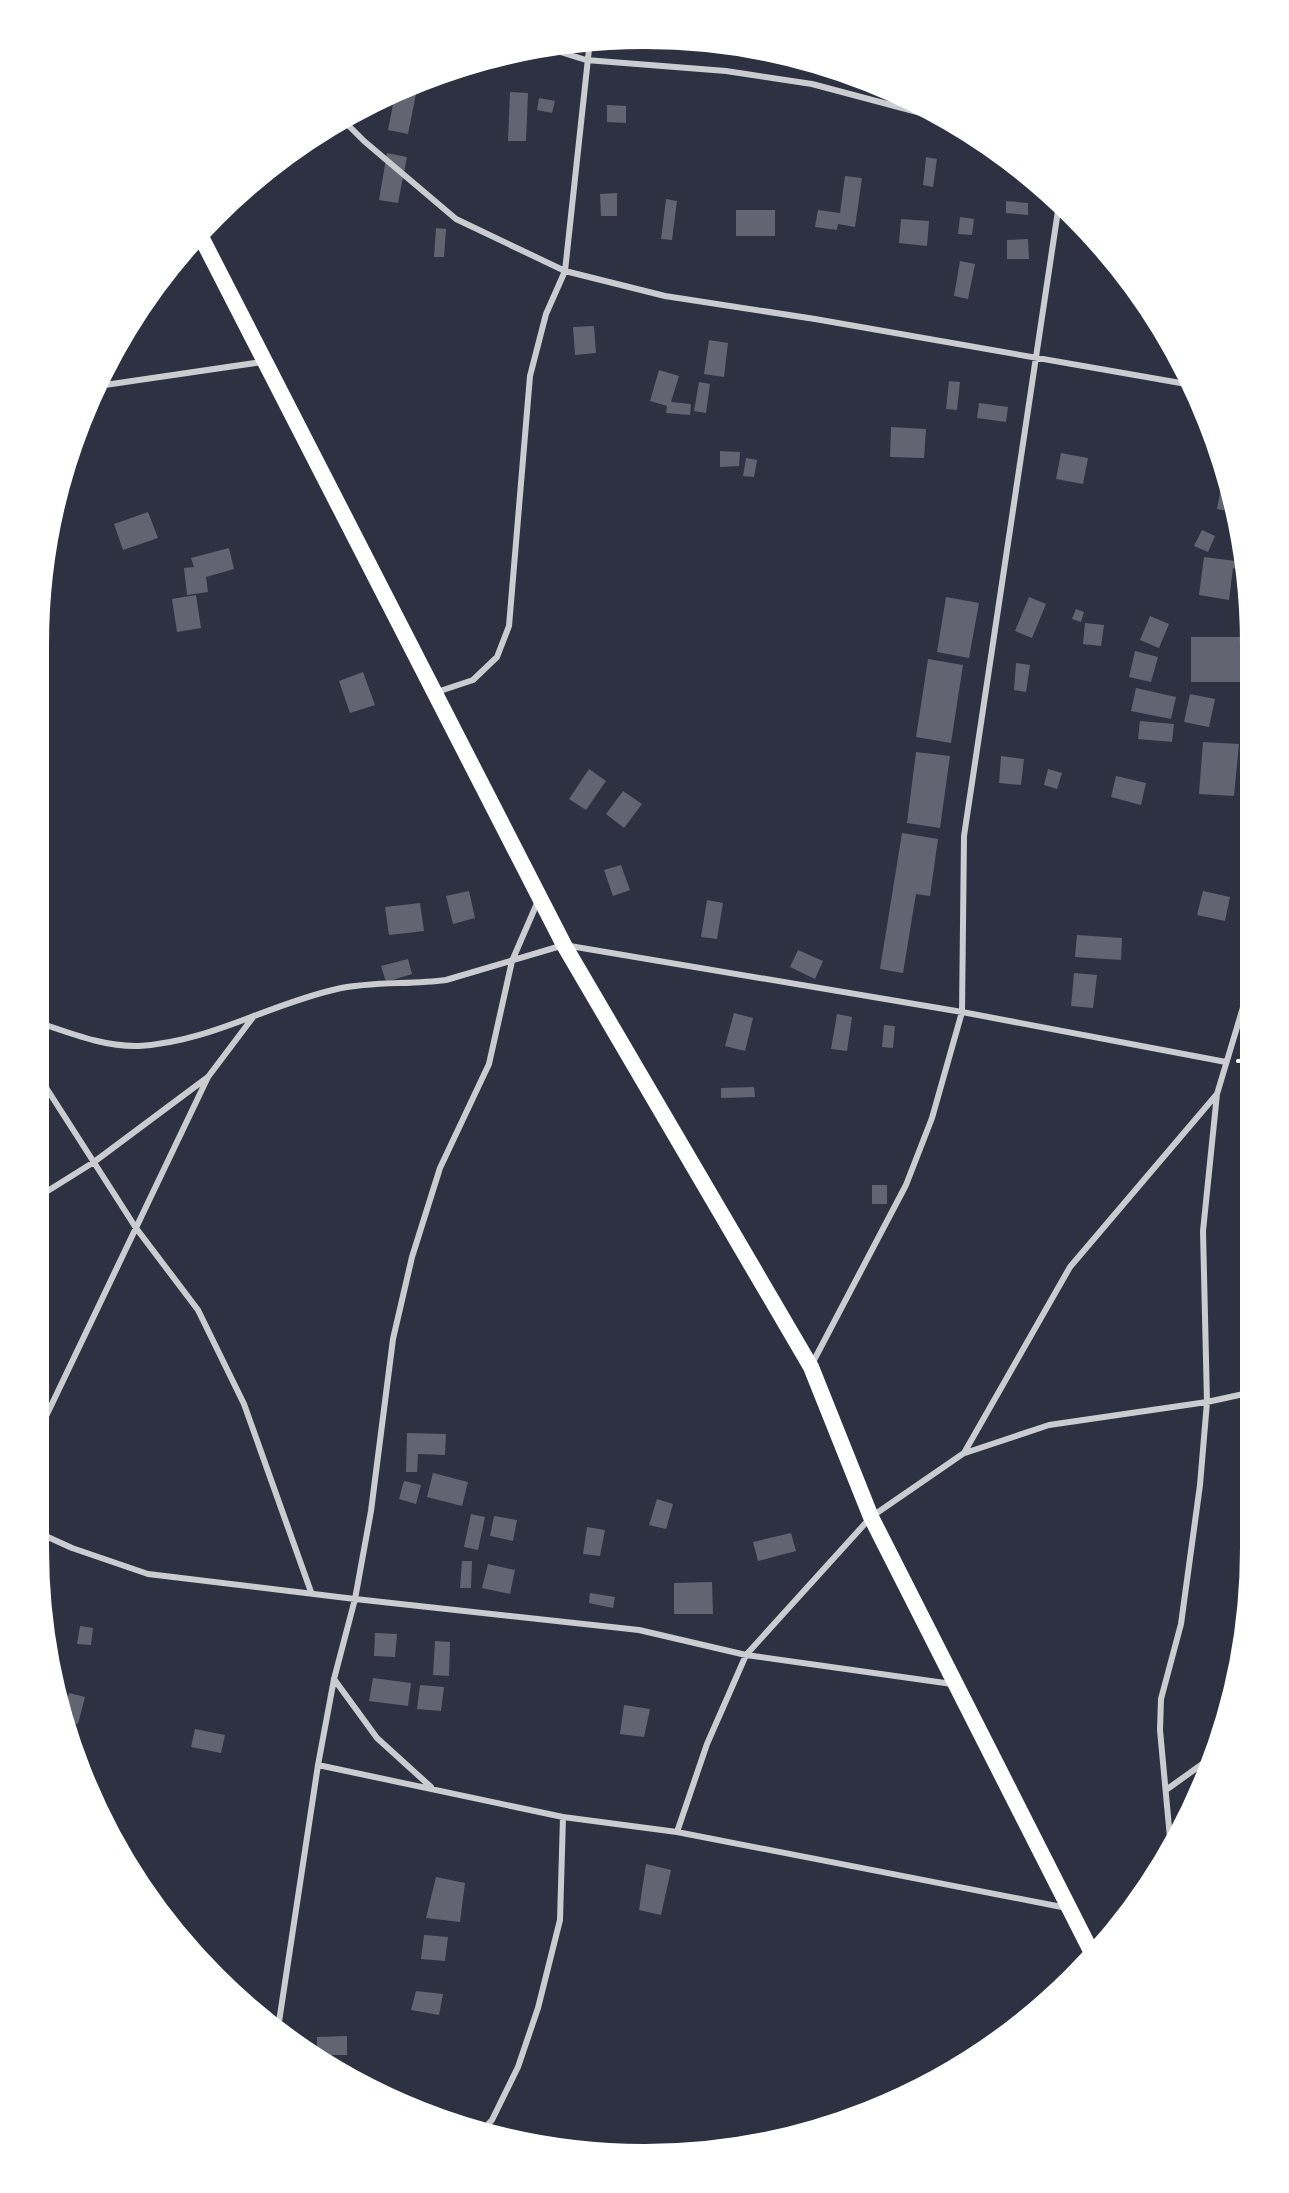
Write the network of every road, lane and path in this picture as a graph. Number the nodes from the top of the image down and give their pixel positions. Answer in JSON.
{"nodes":[{"id":1,"x":588,"y":48,"type":"edge"},
{"id":2,"x":558,"y":51,"type":"edge"},
{"id":3,"x":586,"y":60,"type":"junction"},
{"id":4,"x":922,"y":113,"type":"edge"},
{"id":5,"x":347,"y":124,"type":"edge"},
{"id":6,"x":1058,"y":211,"type":"edge"},
{"id":7,"x":203,"y":240,"type":"edge"},
{"id":8,"x":565,"y":271,"type":"junction"},
{"id":9,"x":1038,"y":359,"type":"junction"},
{"id":10,"x":266,"y":362,"type":"junction"},
{"id":11,"x":1184,"y":384,"type":"edge"},
{"id":12,"x":104,"y":385,"type":"edge"},
{"id":13,"x":436,"y":692,"type":"junction"},
{"id":14,"x":540,"y":897,"type":"junction"},
{"id":15,"x":564,"y":945,"type":"junction"},
{"id":16,"x":512,"y":961,"type":"junction"},
{"id":17,"x":1244,"y":1003,"type":"edge"},
{"id":18,"x":962,"y":1012,"type":"junction"},
{"id":19,"x":254,"y":1016,"type":"junction"},
{"id":20,"x":45,"y":1024,"type":"edge"},
{"id":21,"x":1226,"y":1062,"type":"junction"},
{"id":22,"x":208,"y":1077,"type":"junction"},
{"id":23,"x":45,"y":1085,"type":"edge"},
{"id":24,"x":1217,"y":1094,"type":"junction"},
{"id":25,"x":94,"y":1162,"type":"junction"},
{"id":26,"x":45,"y":1193,"type":"edge"},
{"id":27,"x":136,"y":1228,"type":"junction"},
{"id":28,"x":811,"y":1367,"type":"junction"},
{"id":29,"x":1244,"y":1394,"type":"edge"},
{"id":30,"x":1207,"y":1402,"type":"junction"},
{"id":31,"x":45,"y":1418,"type":"edge"},
{"id":32,"x":964,"y":1454,"type":"junction"},
{"id":33,"x":871,"y":1517,"type":"junction"},
{"id":34,"x":45,"y":1536,"type":"edge"},
{"id":35,"x":311,"y":1592,"type":"junction"},
{"id":36,"x":355,"y":1599,"type":"junction"},
{"id":37,"x":746,"y":1655,"type":"junction"},
{"id":38,"x":334,"y":1679,"type":"junction"},
{"id":39,"x":955,"y":1685,"type":"junction"},
{"id":40,"x":1204,"y":1763,"type":"edge"},
{"id":41,"x":318,"y":1765,"type":"junction"},
{"id":42,"x":431,"y":1788,"type":"junction"},
{"id":43,"x":1166,"y":1790,"type":"junction"},
{"id":44,"x":563,"y":1817,"type":"junction"},
{"id":45,"x":677,"y":1832,"type":"junction"},
{"id":46,"x":1170,"y":1837,"type":"edge"},
{"id":47,"x":1068,"y":1908,"type":"junction"},
{"id":48,"x":1090,"y":1949,"type":"edge"},
{"id":49,"x":279,"y":2023,"type":"edge"},
{"id":50,"x":486,"y":2127,"type":"edge"}],
"edges":[{"from":1,"to":3,"type":"street"},
{"from":2,"to":3,"type":"street"},
{"from":3,"to":4,"type":"street"},
{"from":3,"to":8,"type":"street"},
{"from":5,"to":8,"type":"street"},
{"from":6,"to":9,"type":"street"},
{"from":7,"to":10,"type":"highway"},
{"from":8,"to":9,"type":"street"},
{"from":8,"to":13,"type":"street"},
{"from":9,"to":11,"type":"street"},
{"from":9,"to":18,"type":"street"},
{"from":10,"to":12,"type":"street"},
{"from":10,"to":13,"type":"highway"},
{"from":13,"to":14,"type":"highway"},
{"from":14,"to":15,"type":"highway"},
{"from":14,"to":16,"type":"street"},
{"from":15,"to":16,"type":"street"},
{"from":15,"to":18,"type":"street"},
{"from":15,"to":28,"type":"highway"},
{"from":16,"to":19,"type":"street"},
{"from":16,"to":36,"type":"street"},
{"from":17,"to":21,"type":"street"},
{"from":18,"to":21,"type":"street"},
{"from":18,"to":28,"type":"street"},
{"from":19,"to":20,"type":"street"},
{"from":19,"to":22,"type":"street"},
{"from":21,"to":24,"type":"street"},
{"from":22,"to":25,"type":"street"},
{"from":22,"to":27,"type":"street"},
{"from":23,"to":25,"type":"street"},
{"from":24,"to":30,"type":"street"},
{"from":24,"to":32,"type":"street"},
{"from":25,"to":26,"type":"street"},
{"from":25,"to":27,"type":"street"},
{"from":27,"to":31,"type":"street"},
{"from":27,"to":35,"type":"street"},
{"from":28,"to":33,"type":"highway"},
{"from":29,"to":30,"type":"street"},
{"from":30,"to":32,"type":"street"},
{"from":30,"to":43,"type":"street"},
{"from":32,"to":33,"type":"street"},
{"from":33,"to":37,"type":"street"},
{"from":33,"to":39,"type":"highway"},
{"from":34,"to":35,"type":"street"},
{"from":35,"to":36,"type":"street"},
{"from":36,"to":37,"type":"street"},
{"from":36,"to":38,"type":"street"},
{"from":37,"to":39,"type":"street"},
{"from":37,"to":45,"type":"street"},
{"from":38,"to":41,"type":"street"},
{"from":38,"to":42,"type":"street"},
{"from":39,"to":47,"type":"highway"},
{"from":40,"to":43,"type":"street"},
{"from":41,"to":42,"type":"street"},
{"from":41,"to":49,"type":"street"},
{"from":42,"to":44,"type":"street"},
{"from":43,"to":46,"type":"street"},
{"from":44,"to":45,"type":"street"},
{"from":44,"to":50,"type":"street"},
{"from":45,"to":47,"type":"street"},
{"from":47,"to":48,"type":"highway"}]}
